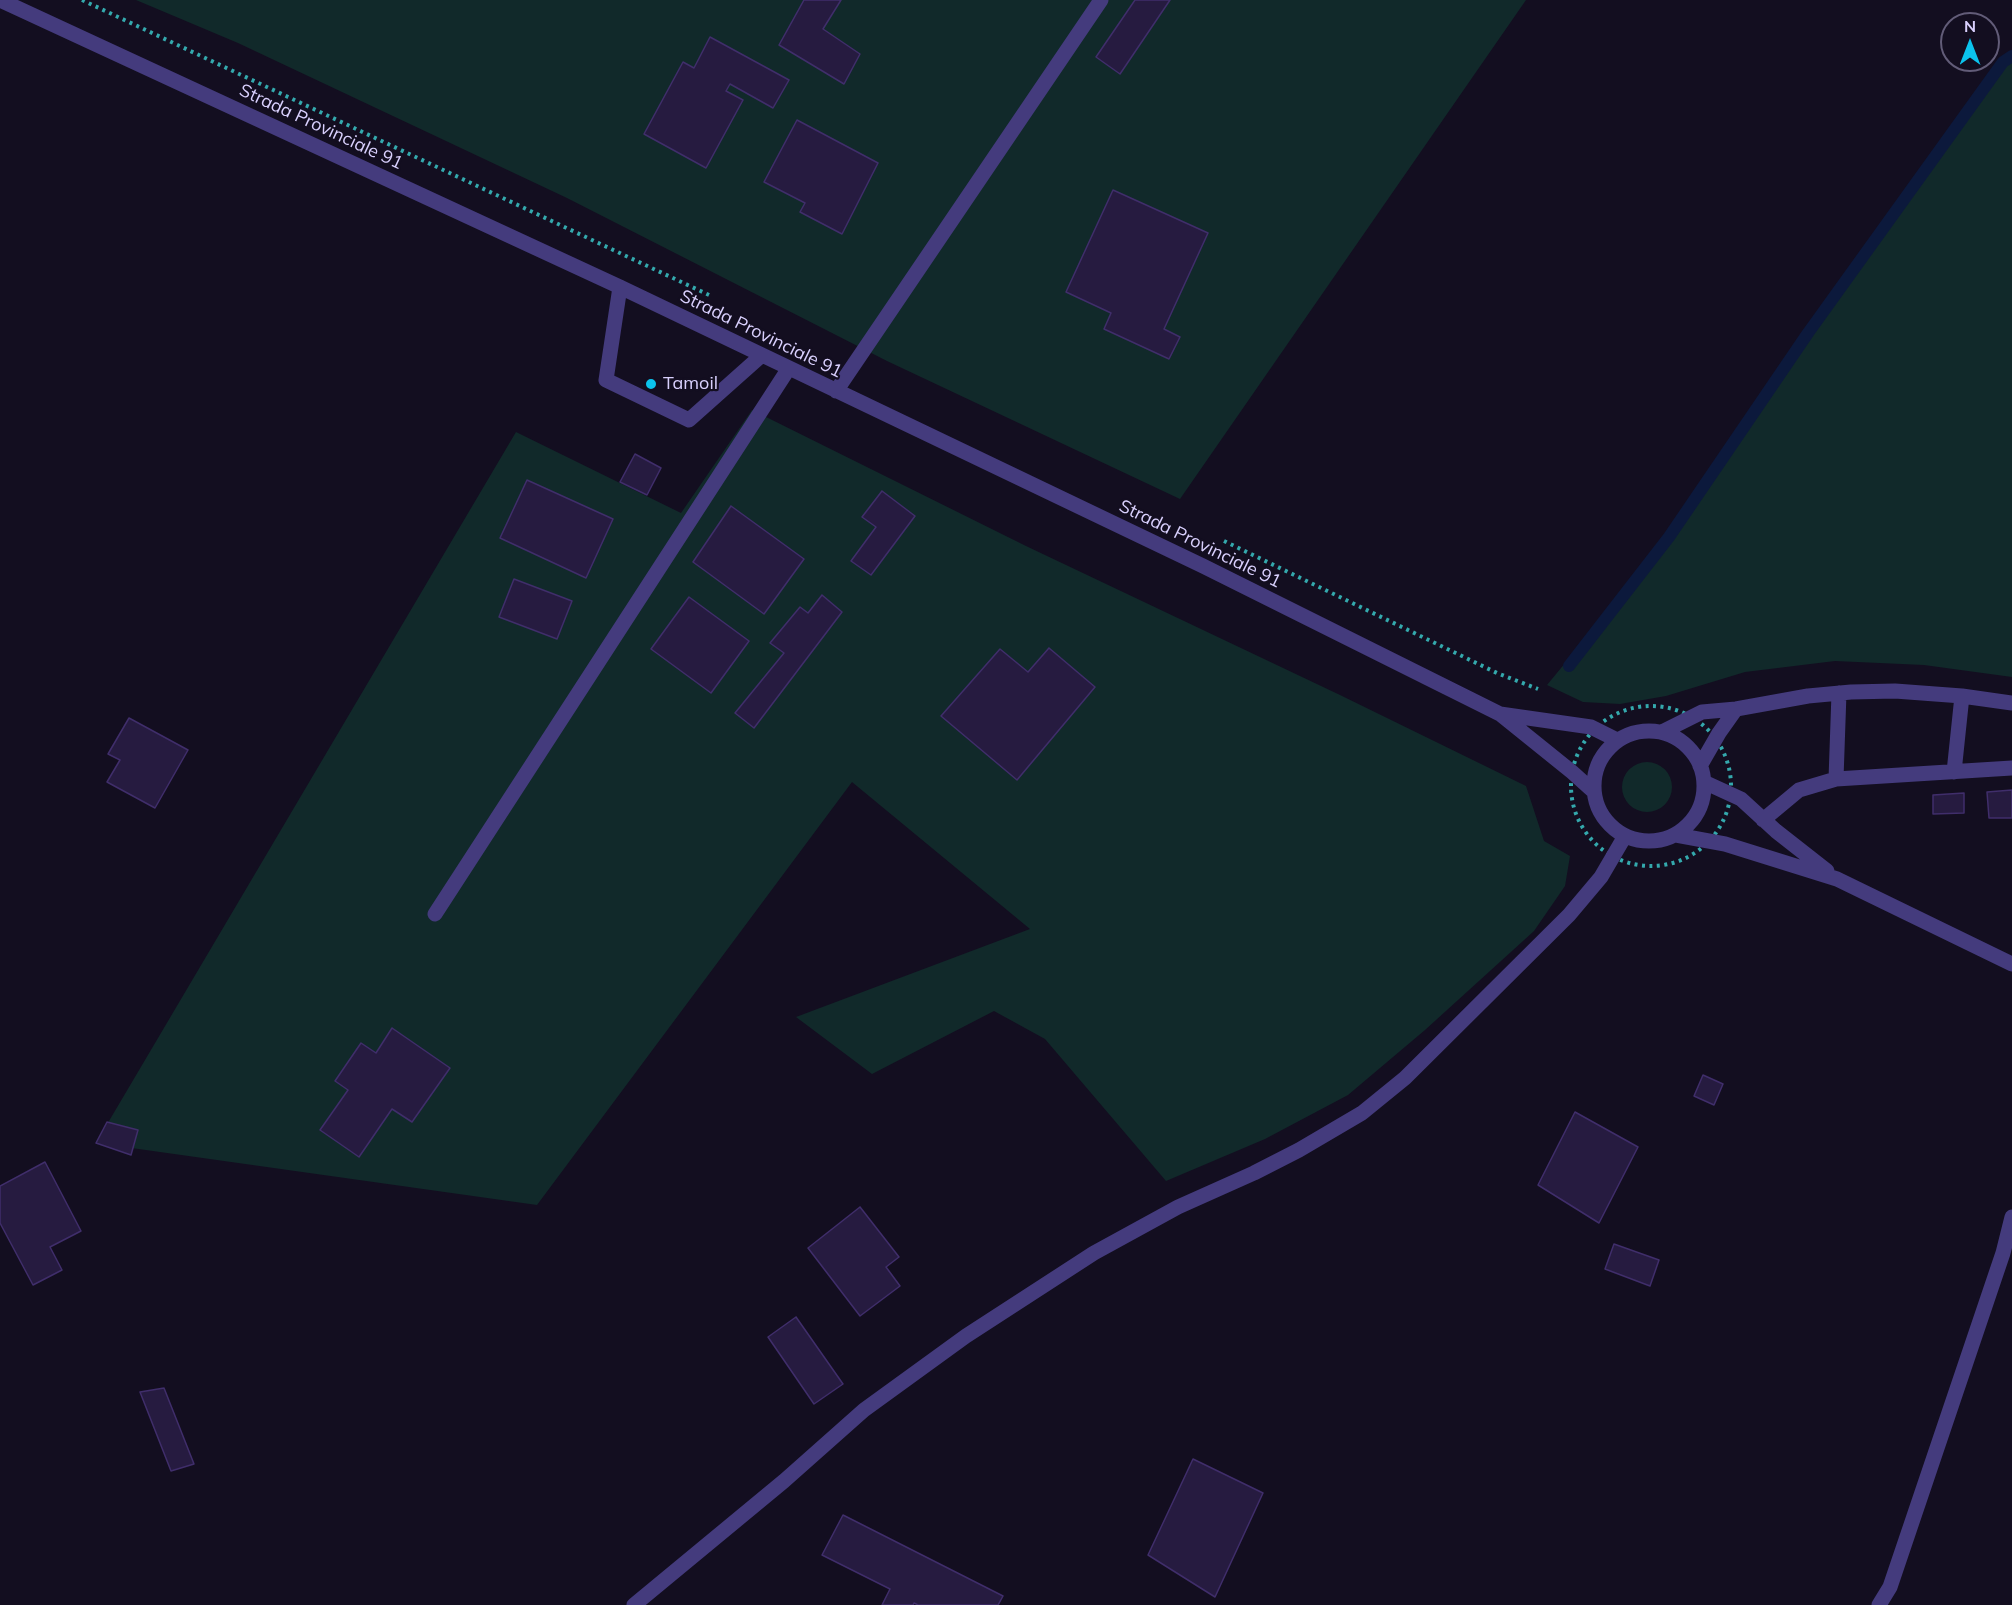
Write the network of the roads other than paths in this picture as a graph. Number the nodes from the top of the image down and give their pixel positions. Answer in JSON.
{"nodes":[{"id":1,"x":0,"y":0,"type":"edge"},
{"id":2,"x":1101,"y":0,"type":"edge"},
{"id":3,"x":620,"y":287,"type":"junction"},
{"id":4,"x":762,"y":355,"type":"junction"},
{"id":5,"x":789,"y":368,"type":"junction"},
{"id":6,"x":836,"y":391,"type":"junction"},
{"id":7,"x":1839,"y":693,"type":"junction"},
{"id":8,"x":1962,"y":696,"type":"junction"},
{"id":9,"x":2012,"y":703,"type":"edge"},
{"id":10,"x":1736,"y":709,"type":"junction"},
{"id":11,"x":1500,"y":714,"type":"junction"},
{"id":12,"x":1662,"y":732,"type":"junction"},
{"id":13,"x":1617,"y":740,"type":"junction"},
{"id":14,"x":1700,"y":766,"type":"junction"},
{"id":15,"x":2012,"y":768,"type":"edge"},
{"id":16,"x":1954,"y":772,"type":"junction"},
{"id":17,"x":1836,"y":779,"type":"junction"},
{"id":18,"x":1704,"y":782,"type":"junction"},
{"id":19,"x":1593,"y":790,"type":"junction"},
{"id":20,"x":1763,"y":819,"type":"junction"},
{"id":21,"x":1676,"y":835,"type":"junction"},
{"id":22,"x":1625,"y":836,"type":"junction"},
{"id":23,"x":1837,"y":879,"type":"junction"},
{"id":24,"x":435,"y":914,"type":"dead end"},
{"id":25,"x":2012,"y":964,"type":"edge"},
{"id":26,"x":2012,"y":1217,"type":"edge"},
{"id":27,"x":634,"y":1605,"type":"edge"},
{"id":28,"x":1879,"y":1605,"type":"edge"}],
"edges":[{"from":1,"to":3,"type":"street","name":"Strada Provinciale 91"},
{"from":2,"to":6,"type":"street"},
{"from":3,"to":4,"type":"street","name":"Strada Provinciale 91"},
{"from":3,"to":4,"type":"street"},
{"from":4,"to":5,"type":"street","name":"Strada Provinciale 91"},
{"from":5,"to":6,"type":"street","name":"Strada Provinciale 91"},
{"from":5,"to":24,"type":"street"},
{"from":6,"to":11,"type":"street","name":"Strada Provinciale 91"},
{"from":7,"to":8,"type":"street"},
{"from":7,"to":10,"type":"street"},
{"from":7,"to":17,"type":"street"},
{"from":8,"to":9,"type":"street"},
{"from":8,"to":16,"type":"street"},
{"from":10,"to":12,"type":"street"},
{"from":10,"to":14,"type":"street"},
{"from":11,"to":13,"type":"street"},
{"from":11,"to":19,"type":"street"},
{"from":12,"to":13,"type":"street"},
{"from":12,"to":14,"type":"street"},
{"from":13,"to":19,"type":"street"},
{"from":14,"to":18,"type":"street"},
{"from":15,"to":16,"type":"street"},
{"from":16,"to":17,"type":"street"},
{"from":17,"to":20,"type":"street"},
{"from":18,"to":20,"type":"street"},
{"from":18,"to":21,"type":"street"},
{"from":19,"to":22,"type":"street"},
{"from":20,"to":23,"type":"street"},
{"from":21,"to":22,"type":"street"},
{"from":21,"to":23,"type":"street"},
{"from":22,"to":27,"type":"street"},
{"from":23,"to":25,"type":"street"},
{"from":26,"to":28,"type":"street"}]}
